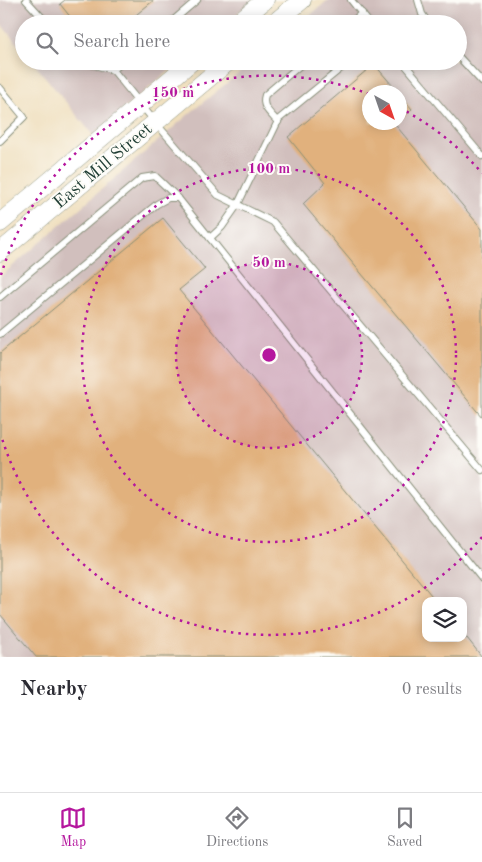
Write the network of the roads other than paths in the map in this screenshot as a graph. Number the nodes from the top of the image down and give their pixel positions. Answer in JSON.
{"nodes":[{"id":1,"x":26,"y":0,"type":"edge"},
{"id":2,"x":198,"y":0,"type":"edge"},
{"id":3,"x":265,"y":0,"type":"edge"},
{"id":4,"x":302,"y":0,"type":"edge"},
{"id":5,"x":351,"y":0,"type":"edge"},
{"id":6,"x":418,"y":0,"type":"edge"},
{"id":7,"x":362,"y":13,"type":"edge"},
{"id":8,"x":40,"y":15,"type":"edge"},
{"id":9,"x":180,"y":15,"type":"edge"},
{"id":10,"x":247,"y":15,"type":"edge"},
{"id":11,"x":284,"y":15,"type":"edge"},
{"id":12,"x":423,"y":15,"type":"edge"},
{"id":13,"x":467,"y":66,"type":"edge"},
{"id":14,"x":113,"y":70,"type":"edge"},
{"id":15,"x":181,"y":70,"type":"edge"},
{"id":16,"x":218,"y":70,"type":"edge"},
{"id":17,"x":294,"y":70,"type":"edge"},
{"id":18,"x":339,"y":70,"type":"edge"},
{"id":19,"x":410,"y":70,"type":"edge"},
{"id":20,"x":482,"y":82,"type":"edge"},
{"id":21,"x":0,"y":88,"type":"edge"},
{"id":22,"x":141,"y":104,"type":"junction"},
{"id":23,"x":155,"y":122,"type":"junction"},
{"id":24,"x":278,"y":122,"type":"junction"},
{"id":25,"x":0,"y":141,"type":"edge"},
{"id":26,"x":482,"y":156,"type":"edge"},
{"id":27,"x":178,"y":198,"type":"junction"},
{"id":28,"x":238,"y":204,"type":"junction"},
{"id":29,"x":0,"y":223,"type":"edge"},
{"id":30,"x":210,"y":238,"type":"junction"},
{"id":31,"x":0,"y":252,"type":"edge"},
{"id":32,"x":0,"y":298,"type":"edge"},
{"id":33,"x":0,"y":334,"type":"edge"},
{"id":34,"x":482,"y":470,"type":"edge"},
{"id":35,"x":482,"y":578,"type":"edge"}],
"edges":[{"from":1,"to":8,"type":"lane"},
{"from":2,"to":9,"type":"lane"},
{"from":3,"to":10,"type":"main road"},
{"from":4,"to":11,"type":"main road"},
{"from":5,"to":7,"type":"lane"},
{"from":6,"to":12,"type":"lane"},
{"from":13,"to":20,"type":"lane"},
{"from":14,"to":22,"type":"lane"},
{"from":15,"to":22,"type":"main road","name":"East Mill Street"},
{"from":16,"to":23,"type":"main road","name":"East Mill Street"},
{"from":17,"to":24,"type":"lane"},
{"from":18,"to":24,"type":"lane"},
{"from":19,"to":26,"type":"lane"},
{"from":21,"to":25,"type":"lane"},
{"from":22,"to":23,"type":"lane"},
{"from":22,"to":29,"type":"main road","name":"East Mill Street"},
{"from":23,"to":28,"type":"lane"},
{"from":23,"to":31,"type":"main road","name":"East Mill Street"},
{"from":24,"to":28,"type":"lane"},
{"from":27,"to":30,"type":"lane"},
{"from":27,"to":32,"type":"lane"},
{"from":27,"to":33,"type":"lane"},
{"from":28,"to":30,"type":"lane"},
{"from":28,"to":34,"type":"lane"},
{"from":30,"to":35,"type":"lane"}]}
